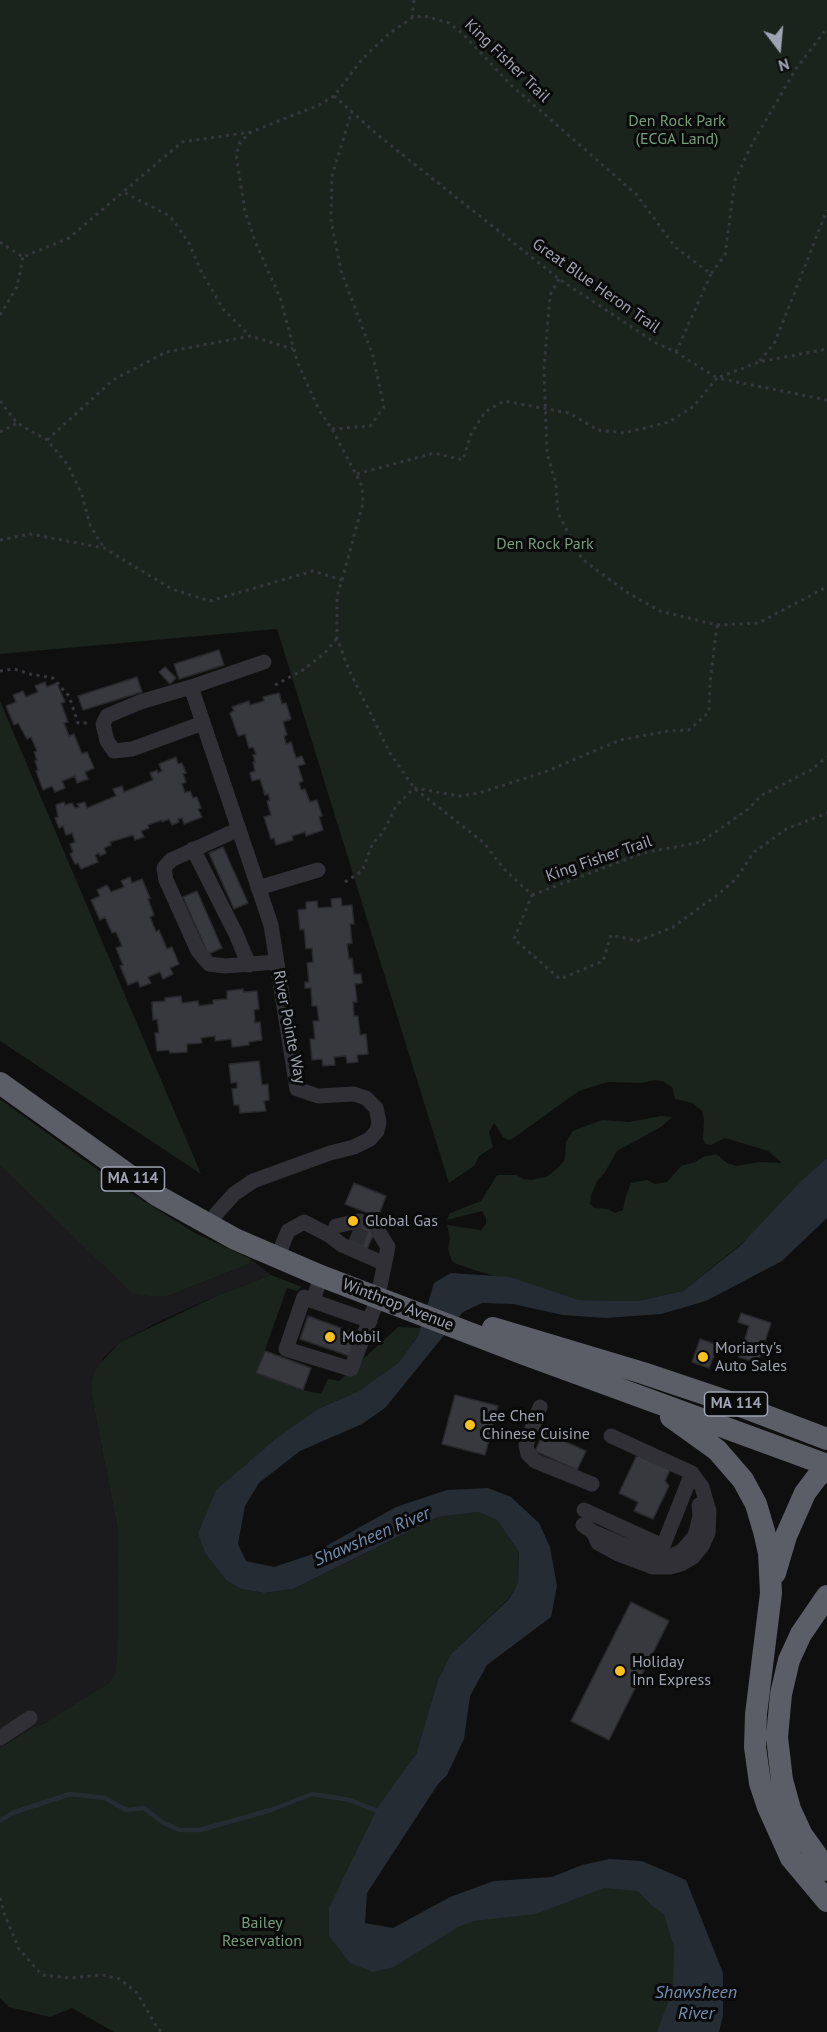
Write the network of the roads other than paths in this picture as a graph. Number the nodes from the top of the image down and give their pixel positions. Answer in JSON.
{"nodes":[{"id":1,"x":264,"y":662,"type":"dead end"},
{"id":2,"x":191,"y":687,"type":"junction"},
{"id":3,"x":203,"y":723,"type":"junction"},
{"id":4,"x":238,"y":829,"type":"junction"},
{"id":5,"x":193,"y":849,"type":"junction"},
{"id":6,"x":318,"y":870,"type":"dead end"},
{"id":7,"x":258,"y":888,"type":"junction"},
{"id":8,"x":276,"y":962,"type":"junction"},
{"id":9,"x":249,"y":964,"type":"junction"},
{"id":10,"x":0,"y":1066,"type":"edge"},
{"id":11,"x":0,"y":1083,"type":"edge"},
{"id":12,"x":212,"y":1220,"type":"junction"},
{"id":13,"x":304,"y":1222,"type":"junction"},
{"id":14,"x":347,"y":1234,"type":"junction"},
{"id":15,"x":372,"y":1240,"type":"tunnel mouth"},
{"id":16,"x":280,"y":1253,"type":"junction"},
{"id":17,"x":383,"y":1263,"type":"junction"},
{"id":18,"x":324,"y":1271,"type":"junction"},
{"id":19,"x":379,"y":1292,"type":"junction"},
{"id":20,"x":313,"y":1301,"type":"junction"},
{"id":21,"x":370,"y":1321,"type":"junction"},
{"id":22,"x":462,"y":1323,"type":"junction"},
{"id":23,"x":645,"y":1399,"type":"junction"},
{"id":24,"x":540,"y":1407,"type":"dead end"},
{"id":25,"x":611,"y":1436,"type":"dead end"},
{"id":26,"x":827,"y":1439,"type":"edge"},
{"id":27,"x":827,"y":1467,"type":"edge"},
{"id":28,"x":692,"y":1473,"type":"junction"},
{"id":29,"x":592,"y":1484,"type":"dead end"},
{"id":30,"x":771,"y":1588,"type":"junction"},
{"id":31,"x":827,"y":1596,"type":"edge"},
{"id":32,"x":30,"y":1718,"type":"dead end"},
{"id":33,"x":0,"y":1738,"type":"edge"},
{"id":34,"x":827,"y":1870,"type":"edge"},
{"id":35,"x":827,"y":1901,"type":"edge"}],
"edges":[{"from":1,"to":2,"type":"street"},
{"from":2,"to":3,"type":"street","name":"River Pointe Way"},
{"from":2,"to":3,"type":"street"},
{"from":3,"to":4,"type":"street","name":"River Pointe Way"},
{"from":4,"to":5,"type":"street"},
{"from":4,"to":7,"type":"street","name":"River Pointe Way"},
{"from":5,"to":9,"type":"street"},
{"from":5,"to":9,"type":"street"},
{"from":6,"to":7,"type":"street"},
{"from":7,"to":8,"type":"street","name":"River Pointe Way"},
{"from":8,"to":9,"type":"street"},
{"from":8,"to":12,"type":"street","name":"River Pointe Way"},
{"from":10,"to":12,"type":"highway","name":"Winthrop Avenue","number":"MA 114"},
{"from":11,"to":12,"type":"highway","name":"Winthrop Avenue","number":"MA 114"},
{"from":12,"to":16,"type":"highway","name":"Winthrop Avenue","number":"MA 114"},
{"from":13,"to":14,"type":"street"},
{"from":13,"to":14,"type":"street"},
{"from":13,"to":16,"type":"street"},
{"from":14,"to":17,"type":"street"},
{"from":15,"to":17,"type":"street"},
{"from":16,"to":18,"type":"highway","name":"Winthrop Avenue","number":"MA 114"},
{"from":17,"to":19,"type":"street"},
{"from":18,"to":19,"type":"highway","name":"Winthrop Avenue","number":"MA 114"},
{"from":18,"to":20,"type":"street"},
{"from":19,"to":21,"type":"street"},
{"from":19,"to":22,"type":"highway","name":"Winthrop Avenue","number":"MA 114"},
{"from":20,"to":21,"type":"street"},
{"from":20,"to":21,"type":"street"},
{"from":22,"to":23,"type":"highway","name":"Winthrop Avenue","number":"MA 114"},
{"from":22,"to":26,"type":"highway","name":"Winthrop Avenue","number":"MA 114"},
{"from":23,"to":27,"type":"highway","name":"Winthrop Avenue","number":"MA 114"},
{"from":23,"to":30,"type":"highway"},
{"from":24,"to":29,"type":"street"},
{"from":25,"to":28,"type":"street"},
{"from":27,"to":30,"type":"highway"},
{"from":28,"to":28,"type":"street"},
{"from":30,"to":35,"type":"highway"},
{"from":31,"to":34,"type":"highway"},
{"from":32,"to":33,"type":"street"}]}
